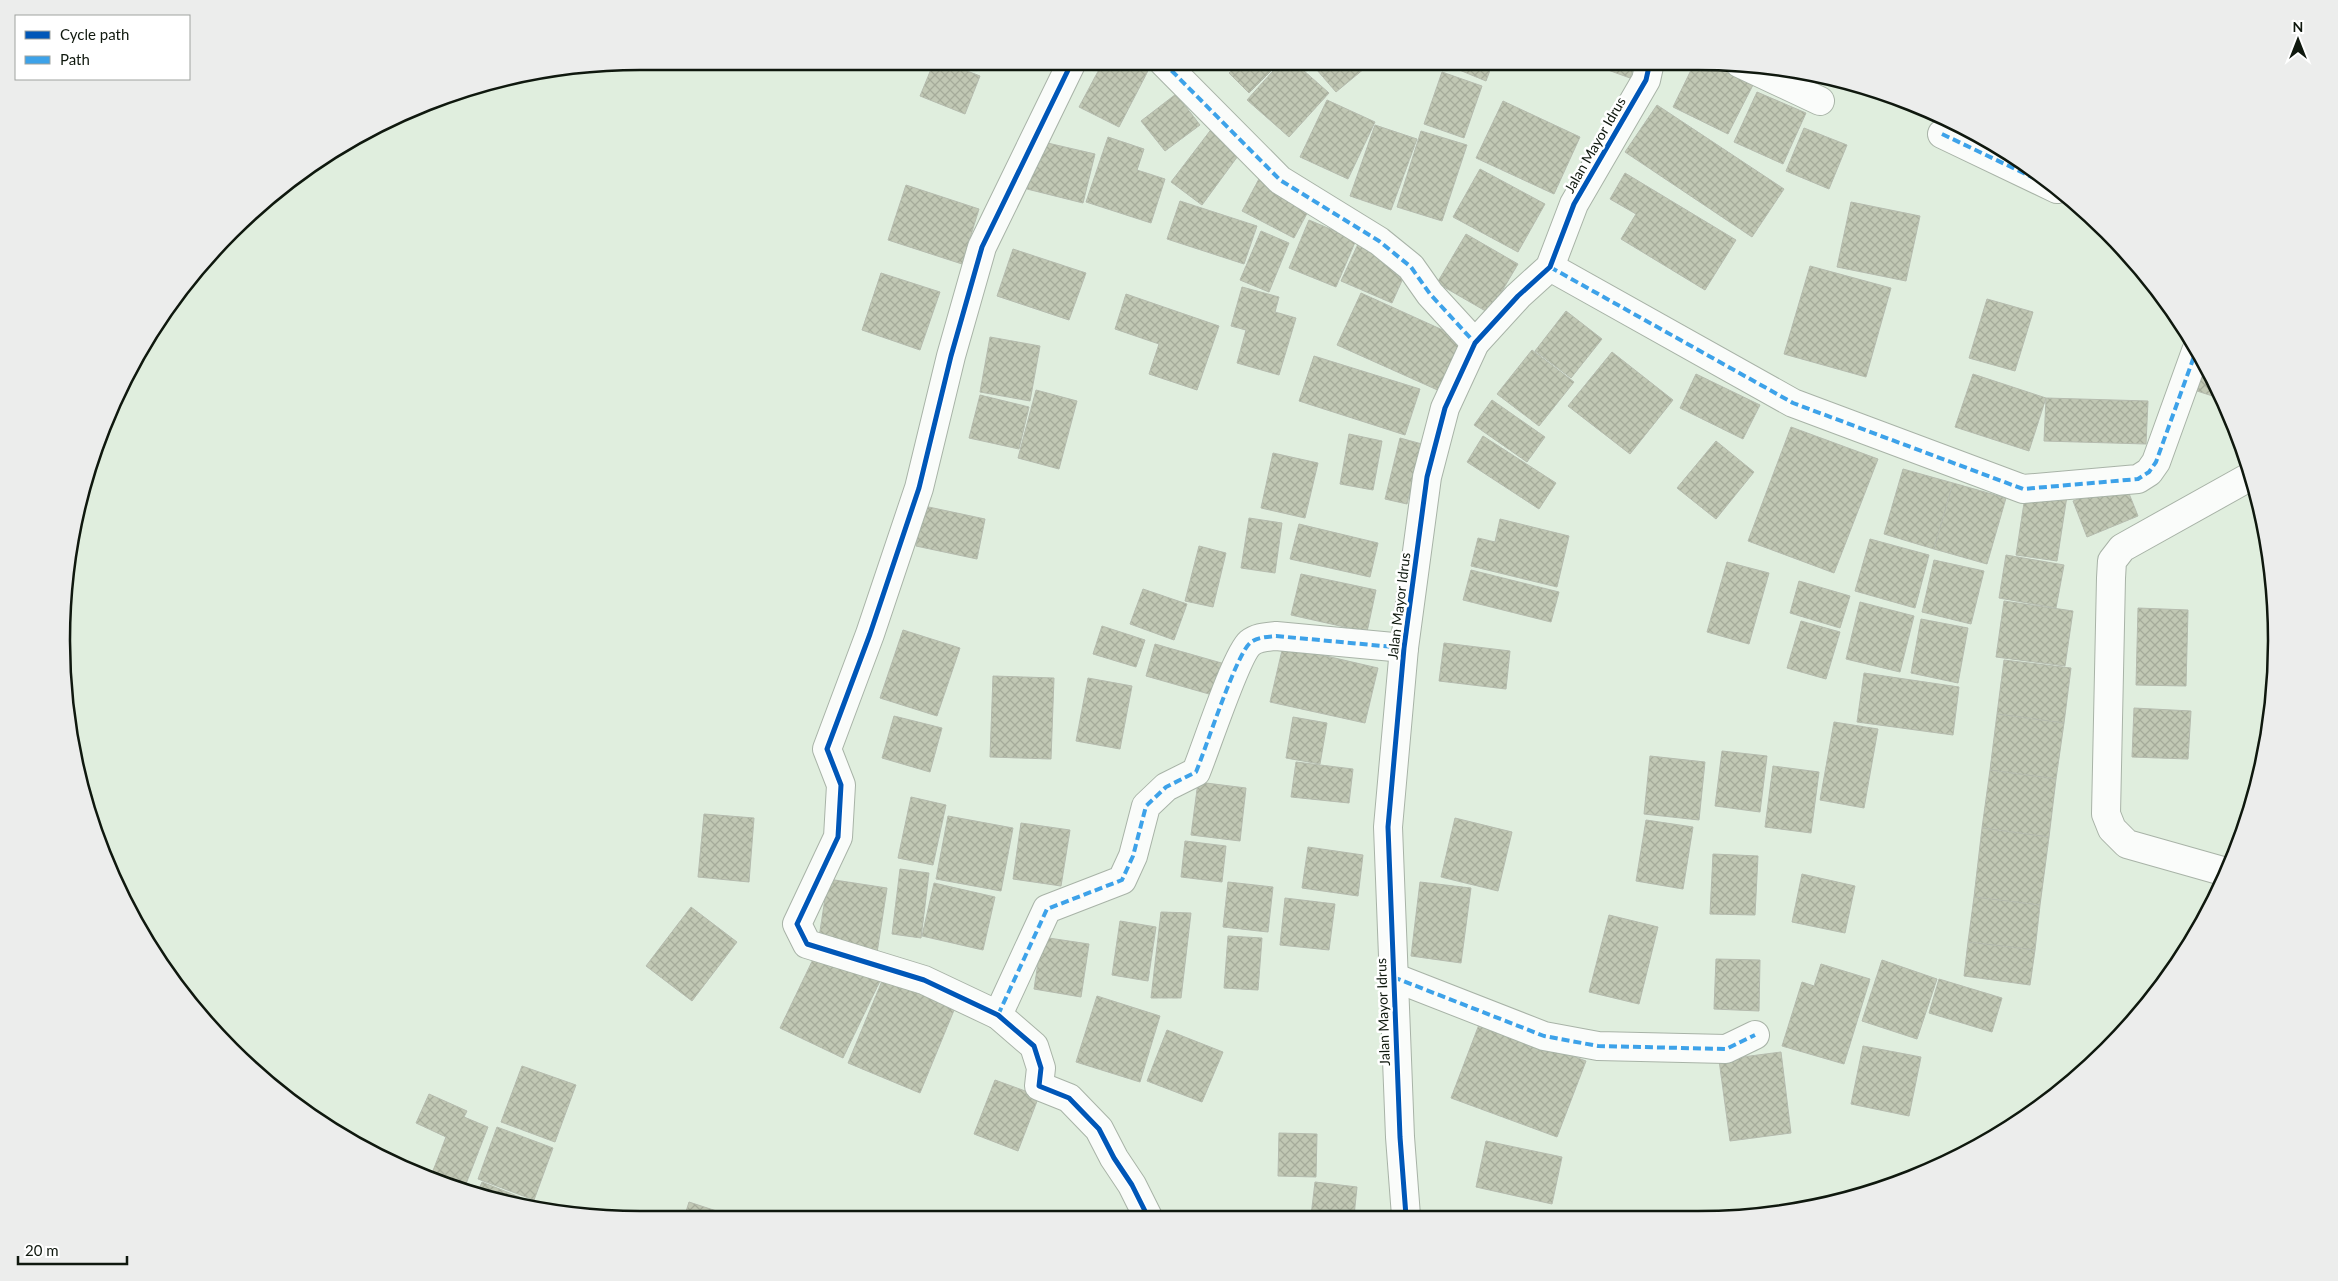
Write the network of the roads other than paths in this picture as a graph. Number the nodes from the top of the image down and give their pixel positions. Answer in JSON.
{"nodes":[{"id":1,"x":1068,"y":70,"type":"edge"},
{"id":2,"x":1171,"y":70,"type":"edge"},
{"id":3,"x":1648,"y":70,"type":"edge"},
{"id":4,"x":1763,"y":74,"type":"edge"},
{"id":5,"x":1820,"y":101,"type":"dead end"},
{"id":6,"x":1942,"y":134,"type":"dead end"},
{"id":7,"x":2026,"y":175,"type":"edge"},
{"id":8,"x":1550,"y":267,"type":"junction"},
{"id":9,"x":1475,"y":342,"type":"junction"},
{"id":10,"x":2194,"y":358,"type":"edge"},
{"id":11,"x":2245,"y":480,"type":"edge"},
{"id":12,"x":1404,"y":648,"type":"junction"},
{"id":13,"x":2220,"y":870,"type":"edge"},
{"id":14,"x":1393,"y":977,"type":"junction"},
{"id":15,"x":998,"y":1015,"type":"junction"},
{"id":16,"x":1755,"y":1035,"type":"dead end"},
{"id":17,"x":1145,"y":1211,"type":"edge"},
{"id":18,"x":1406,"y":1211,"type":"edge"}],
"edges":[{"from":1,"to":15,"type":"street"},
{"from":2,"to":9,"type":"street"},
{"from":3,"to":8,"type":"street","name":"Jalan Mayor Idrus"},
{"from":4,"to":5,"type":"street"},
{"from":6,"to":7,"type":"street"},
{"from":8,"to":9,"type":"street","name":"Jalan Mayor Idrus"},
{"from":8,"to":10,"type":"street"},
{"from":9,"to":12,"type":"street","name":"Jalan Mayor Idrus"},
{"from":11,"to":13,"type":"street"},
{"from":12,"to":14,"type":"street","name":"Jalan Mayor Idrus"},
{"from":12,"to":15,"type":"street"},
{"from":14,"to":16,"type":"street"},
{"from":14,"to":18,"type":"street","name":"Jalan Mayor Idrus"},
{"from":15,"to":17,"type":"street"}]}
